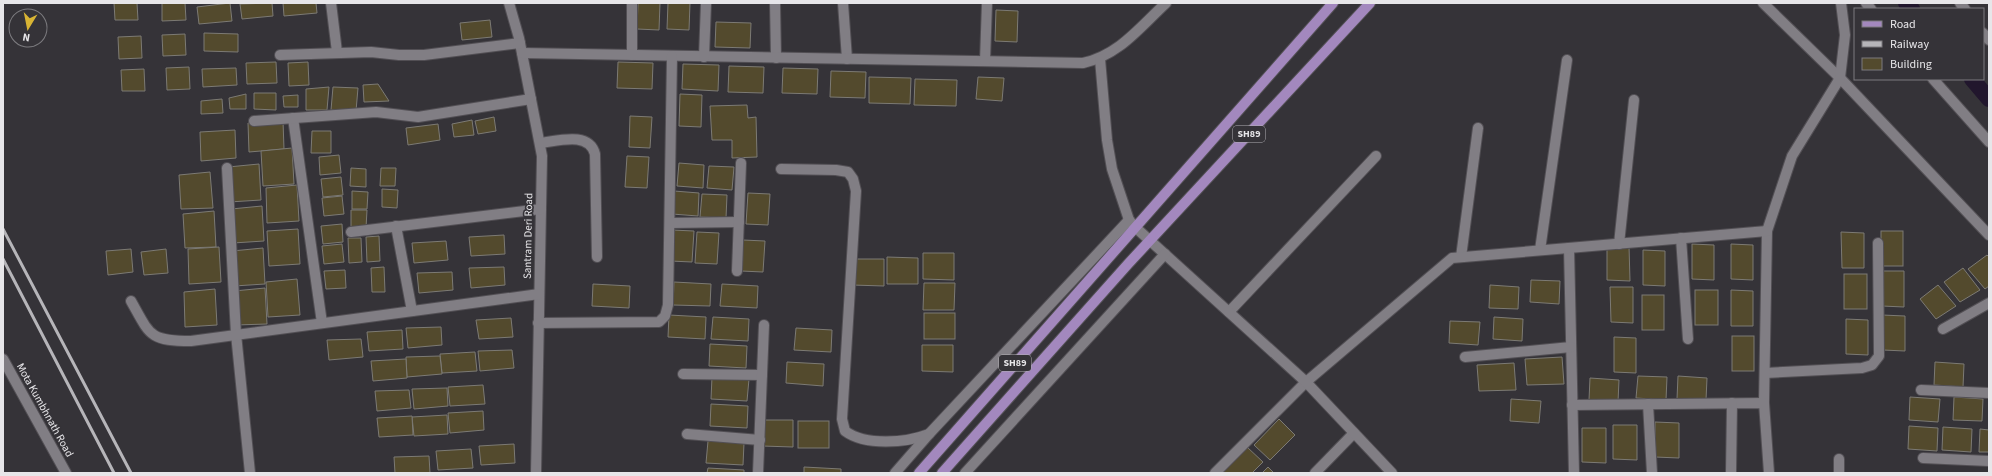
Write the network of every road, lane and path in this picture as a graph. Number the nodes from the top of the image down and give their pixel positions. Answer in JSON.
{"nodes":[{"id":1,"x":331,"y":3,"type":"edge"},
{"id":2,"x":509,"y":3,"type":"edge"},
{"id":3,"x":632,"y":3,"type":"edge"},
{"id":4,"x":706,"y":3,"type":"edge"},
{"id":5,"x":775,"y":3,"type":"edge"},
{"id":6,"x":844,"y":3,"type":"edge"},
{"id":7,"x":987,"y":3,"type":"edge"},
{"id":8,"x":1166,"y":3,"type":"edge"},
{"id":9,"x":1333,"y":3,"type":"edge"},
{"id":10,"x":1370,"y":3,"type":"edge"},
{"id":11,"x":1763,"y":3,"type":"edge"},
{"id":12,"x":1841,"y":3,"type":"edge"},
{"id":13,"x":521,"y":48,"type":"junction"},
{"id":14,"x":337,"y":52,"type":"junction"},
{"id":15,"x":280,"y":55,"type":"dead end"},
{"id":16,"x":632,"y":55,"type":"junction"},
{"id":17,"x":672,"y":56,"type":"junction"},
{"id":18,"x":704,"y":56,"type":"junction"},
{"id":19,"x":776,"y":58,"type":"junction"},
{"id":20,"x":846,"y":59,"type":"junction"},
{"id":21,"x":1100,"y":59,"type":"junction"},
{"id":22,"x":1567,"y":60,"type":"dead end"},
{"id":23,"x":985,"y":61,"type":"junction"},
{"id":24,"x":1840,"y":78,"type":"junction"},
{"id":25,"x":1934,"y":80,"type":"edge"},
{"id":26,"x":531,"y":99,"type":"junction"},
{"id":27,"x":1634,"y":100,"type":"dead end"},
{"id":28,"x":293,"y":118,"type":"junction"},
{"id":29,"x":254,"y":121,"type":"dead end"},
{"id":30,"x":1478,"y":128,"type":"dead end"},
{"id":31,"x":1989,"y":142,"type":"edge"},
{"id":32,"x":540,"y":143,"type":"junction"},
{"id":33,"x":1376,"y":156,"type":"dead end"},
{"id":34,"x":741,"y":163,"type":"dead end"},
{"id":35,"x":227,"y":168,"type":"dead end"},
{"id":36,"x":781,"y":169,"type":"dead end"},
{"id":37,"x":541,"y":208,"type":"junction"},
{"id":38,"x":739,"y":222,"type":"junction"},
{"id":39,"x":1132,"y":223,"type":"junction"},
{"id":40,"x":670,"y":224,"type":"junction"},
{"id":41,"x":396,"y":226,"type":"junction"},
{"id":42,"x":1767,"y":231,"type":"junction"},
{"id":43,"x":351,"y":232,"type":"dead end"},
{"id":44,"x":1989,"y":235,"type":"edge"},
{"id":45,"x":1681,"y":238,"type":"junction"},
{"id":46,"x":1149,"y":241,"type":"junction"},
{"id":47,"x":1878,"y":243,"type":"dead end"},
{"id":48,"x":1619,"y":244,"type":"junction"},
{"id":49,"x":1569,"y":248,"type":"junction"},
{"id":50,"x":1540,"y":250,"type":"junction"},
{"id":51,"x":1166,"y":254,"type":"junction"},
{"id":52,"x":597,"y":257,"type":"dead end"},
{"id":53,"x":1461,"y":257,"type":"junction"},
{"id":54,"x":737,"y":271,"type":"dead end"},
{"id":55,"x":539,"y":294,"type":"junction"},
{"id":56,"x":131,"y":301,"type":"dead end"},
{"id":57,"x":1989,"y":303,"type":"edge"},
{"id":58,"x":412,"y":311,"type":"junction"},
{"id":59,"x":1229,"y":312,"type":"junction"},
{"id":60,"x":538,"y":322,"type":"junction"},
{"id":61,"x":322,"y":323,"type":"junction"},
{"id":62,"x":764,"y":325,"type":"dead end"},
{"id":63,"x":1943,"y":329,"type":"dead end"},
{"id":64,"x":236,"y":334,"type":"junction"},
{"id":65,"x":1688,"y":339,"type":"dead end"},
{"id":66,"x":1571,"y":347,"type":"junction"},
{"id":67,"x":1465,"y":356,"type":"dead end"},
{"id":68,"x":3,"y":359,"type":"edge"},
{"id":69,"x":1765,"y":373,"type":"junction"},
{"id":70,"x":682,"y":374,"type":"dead end"},
{"id":71,"x":762,"y":375,"type":"junction"},
{"id":72,"x":1306,"y":382,"type":"junction"},
{"id":73,"x":1922,"y":390,"type":"dead end"},
{"id":74,"x":1989,"y":393,"type":"edge"},
{"id":75,"x":1732,"y":403,"type":"junction"},
{"id":76,"x":1764,"y":403,"type":"junction"},
{"id":77,"x":1648,"y":404,"type":"junction"},
{"id":78,"x":1572,"y":405,"type":"junction"},
{"id":79,"x":1354,"y":433,"type":"junction"},
{"id":80,"x":688,"y":434,"type":"dead end"},
{"id":81,"x":929,"y":434,"type":"junction"},
{"id":82,"x":760,"y":440,"type":"junction"},
{"id":83,"x":1923,"y":458,"type":"dead end"},
{"id":84,"x":1839,"y":459,"type":"dead end"},
{"id":85,"x":1989,"y":461,"type":"edge"},
{"id":86,"x":66,"y":473,"type":"edge"},
{"id":87,"x":250,"y":473,"type":"edge"},
{"id":88,"x":536,"y":473,"type":"edge"},
{"id":89,"x":758,"y":473,"type":"edge"},
{"id":90,"x":895,"y":473,"type":"edge"},
{"id":91,"x":919,"y":473,"type":"edge"},
{"id":92,"x":942,"y":473,"type":"edge"},
{"id":93,"x":965,"y":473,"type":"edge"},
{"id":94,"x":1215,"y":473,"type":"edge"},
{"id":95,"x":1315,"y":473,"type":"edge"},
{"id":96,"x":1392,"y":473,"type":"edge"},
{"id":97,"x":1574,"y":473,"type":"edge"},
{"id":98,"x":1652,"y":473,"type":"edge"},
{"id":99,"x":1731,"y":473,"type":"edge"},
{"id":100,"x":1769,"y":473,"type":"edge"},
{"id":101,"x":1839,"y":473,"type":"edge"}],
"edges":[{"from":1,"to":14,"type":"street"},
{"from":2,"to":13,"type":"street","name":"Santram Deri Road"},
{"from":3,"to":16,"type":"street"},
{"from":4,"to":18,"type":"street"},
{"from":5,"to":19,"type":"street"},
{"from":6,"to":20,"type":"street"},
{"from":7,"to":23,"type":"street"},
{"from":8,"to":21,"type":"street"},
{"from":9,"to":39,"type":"main road","number":"SH89"},
{"from":10,"to":46,"type":"main road","number":"SH89"},
{"from":11,"to":24,"type":"street"},
{"from":12,"to":24,"type":"street"},
{"from":13,"to":14,"type":"street"},
{"from":13,"to":16,"type":"street"},
{"from":13,"to":26,"type":"street","name":"Santram Deri Road"},
{"from":14,"to":15,"type":"street"},
{"from":16,"to":17,"type":"street"},
{"from":17,"to":18,"type":"street"},
{"from":17,"to":40,"type":"street"},
{"from":18,"to":19,"type":"street"},
{"from":19,"to":20,"type":"street"},
{"from":20,"to":23,"type":"street"},
{"from":21,"to":23,"type":"street"},
{"from":21,"to":39,"type":"street"},
{"from":22,"to":50,"type":"street"},
{"from":24,"to":42,"type":"street"},
{"from":24,"to":44,"type":"street"},
{"from":25,"to":31,"type":"street"},
{"from":26,"to":28,"type":"street"},
{"from":26,"to":32,"type":"street","name":"Santram Deri Road"},
{"from":27,"to":48,"type":"street"},
{"from":28,"to":29,"type":"street"},
{"from":28,"to":61,"type":"street"},
{"from":30,"to":53,"type":"street"},
{"from":32,"to":37,"type":"street","name":"Santram Deri Road"},
{"from":32,"to":52,"type":"street"},
{"from":33,"to":59,"type":"street"},
{"from":34,"to":38,"type":"street"},
{"from":35,"to":64,"type":"street"},
{"from":36,"to":81,"type":"street"},
{"from":37,"to":41,"type":"street"},
{"from":37,"to":55,"type":"street","name":"Santram Deri Road"},
{"from":38,"to":40,"type":"street"},
{"from":38,"to":54,"type":"street"},
{"from":39,"to":46,"type":"street"},
{"from":39,"to":81,"type":"street"},
{"from":39,"to":91,"type":"main road","number":"SH89"},
{"from":40,"to":60,"type":"street"},
{"from":41,"to":43,"type":"street"},
{"from":41,"to":58,"type":"street"},
{"from":42,"to":45,"type":"street"},
{"from":42,"to":69,"type":"street"},
{"from":45,"to":48,"type":"street"},
{"from":45,"to":65,"type":"street"},
{"from":46,"to":51,"type":"street"},
{"from":46,"to":92,"type":"main road","number":"SH89"},
{"from":47,"to":69,"type":"street"},
{"from":48,"to":49,"type":"street"},
{"from":49,"to":50,"type":"street"},
{"from":49,"to":66,"type":"street"},
{"from":50,"to":53,"type":"street"},
{"from":51,"to":59,"type":"street"},
{"from":51,"to":93,"type":"street"},
{"from":53,"to":72,"type":"street"},
{"from":55,"to":58,"type":"street"},
{"from":55,"to":60,"type":"street","name":"Santram Deri Road"},
{"from":56,"to":64,"type":"street"},
{"from":57,"to":63,"type":"street"},
{"from":58,"to":61,"type":"street"},
{"from":59,"to":72,"type":"street"},
{"from":60,"to":88,"type":"street","name":"Santram Deri Road"},
{"from":61,"to":64,"type":"street"},
{"from":62,"to":71,"type":"street"},
{"from":64,"to":87,"type":"street"},
{"from":66,"to":67,"type":"street"},
{"from":66,"to":78,"type":"street"},
{"from":68,"to":86,"type":"street","name":"Mota Kumbhnath Road"},
{"from":69,"to":76,"type":"street"},
{"from":70,"to":71,"type":"street"},
{"from":71,"to":82,"type":"street"},
{"from":72,"to":79,"type":"street"},
{"from":72,"to":94,"type":"street"},
{"from":73,"to":74,"type":"street"},
{"from":75,"to":76,"type":"street"},
{"from":75,"to":77,"type":"street"},
{"from":75,"to":99,"type":"street"},
{"from":76,"to":100,"type":"street"},
{"from":77,"to":78,"type":"street"},
{"from":77,"to":98,"type":"street"},
{"from":78,"to":97,"type":"street"},
{"from":79,"to":95,"type":"street"},
{"from":79,"to":96,"type":"street"},
{"from":80,"to":82,"type":"street"},
{"from":81,"to":90,"type":"street"},
{"from":82,"to":89,"type":"street"},
{"from":83,"to":85,"type":"street"},
{"from":84,"to":101,"type":"street"}]}
